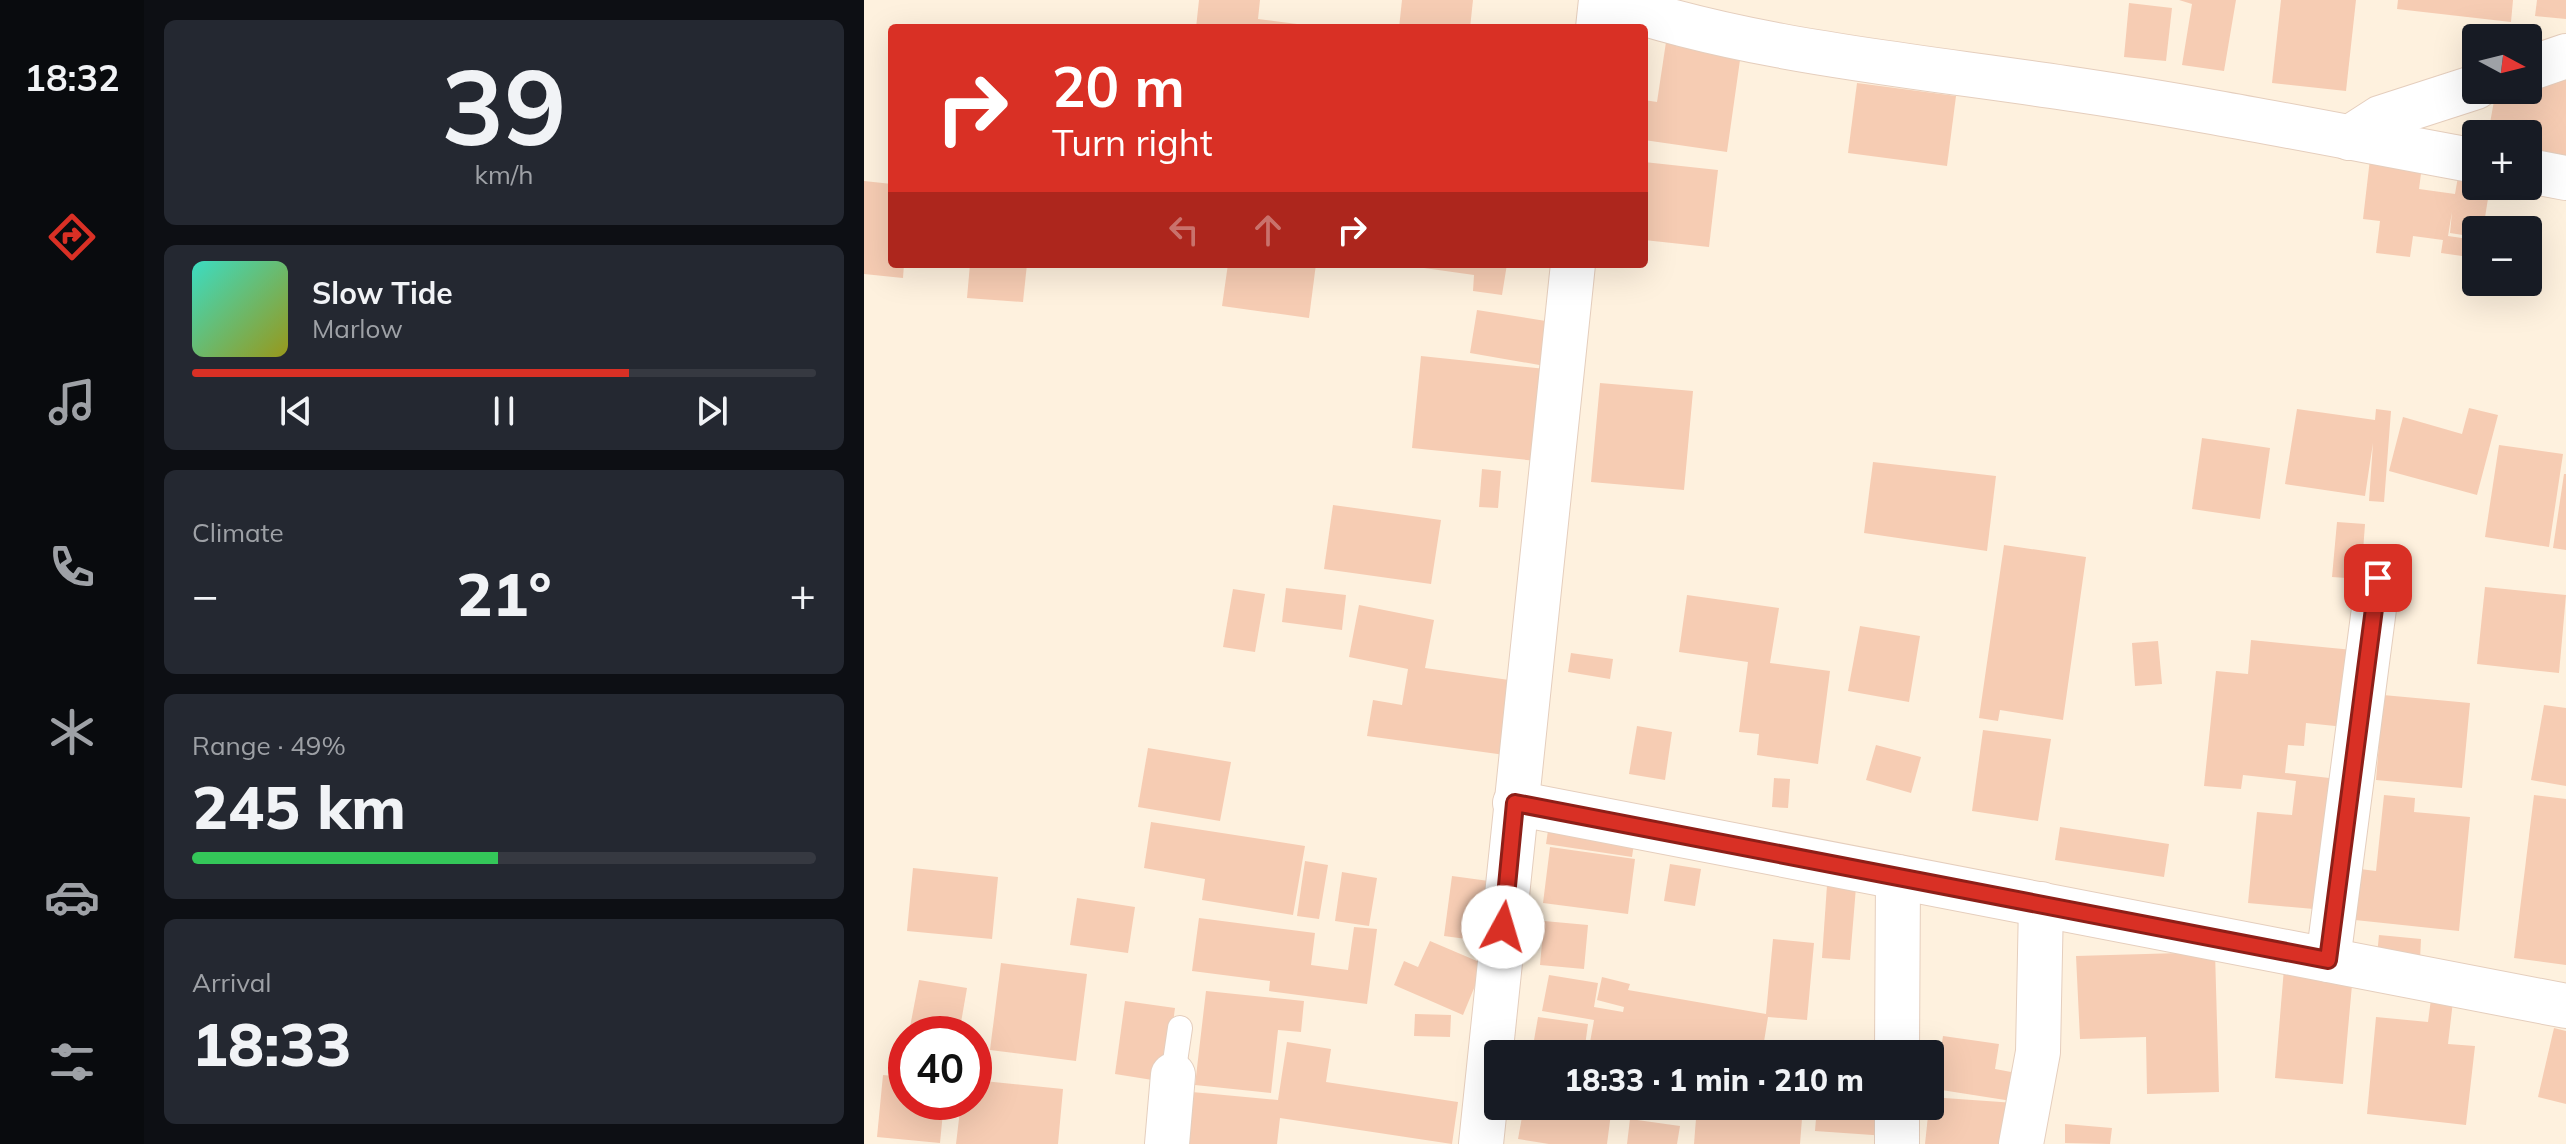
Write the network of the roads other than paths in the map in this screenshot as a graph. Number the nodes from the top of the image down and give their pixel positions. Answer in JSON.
{"nodes":[{"id":1,"x":1601,"y":0,"type":"edge"},
{"id":2,"x":1598,"y":24,"type":"edge"},
{"id":3,"x":2566,"y":56,"type":"edge"},
{"id":4,"x":2542,"y":64,"type":"edge"},
{"id":5,"x":2462,"y":92,"type":"edge"},
{"id":6,"x":2349,"y":138,"type":"junction"},
{"id":7,"x":2462,"y":158,"type":"edge"},
{"id":8,"x":2542,"y":174,"type":"edge"},
{"id":9,"x":2566,"y":178,"type":"edge"},
{"id":10,"x":1573,"y":268,"type":"edge"},
{"id":11,"x":2378,"y":578,"type":"dead end"},
{"id":12,"x":1515,"y":803,"type":"junction"},
{"id":13,"x":1898,"y":877,"type":"junction"},
{"id":14,"x":2041,"y":904,"type":"junction"},
{"id":15,"x":2328,"y":960,"type":"junction"},
{"id":16,"x":2566,"y":1006,"type":"edge"},
{"id":17,"x":1180,"y":1028,"type":"dead end"},
{"id":18,"x":1897,"y":1040,"type":"edge"},
{"id":19,"x":1173,"y":1075,"type":"joint"},
{"id":20,"x":1897,"y":1120,"type":"edge"},
{"id":21,"x":1167,"y":1144,"type":"edge"},
{"id":22,"x":1481,"y":1144,"type":"edge"},
{"id":23,"x":1897,"y":1144,"type":"edge"},
{"id":24,"x":2021,"y":1144,"type":"edge"}],
"edges":[{"from":1,"to":2,"type":"street"},
{"from":1,"to":6,"type":"street"},
{"from":3,"to":4,"type":"street"},
{"from":5,"to":6,"type":"street"},
{"from":6,"to":7,"type":"street"},
{"from":8,"to":9,"type":"street"},
{"from":10,"to":12,"type":"street"},
{"from":11,"to":15,"type":"street"},
{"from":12,"to":13,"type":"street"},
{"from":12,"to":22,"type":"street"},
{"from":13,"to":14,"type":"street"},
{"from":13,"to":18,"type":"street"},
{"from":14,"to":15,"type":"street"},
{"from":14,"to":24,"type":"street"},
{"from":15,"to":16,"type":"street"},
{"from":17,"to":19,"type":"lane"},
{"from":19,"to":21,"type":"street"},
{"from":20,"to":23,"type":"street"}]}
